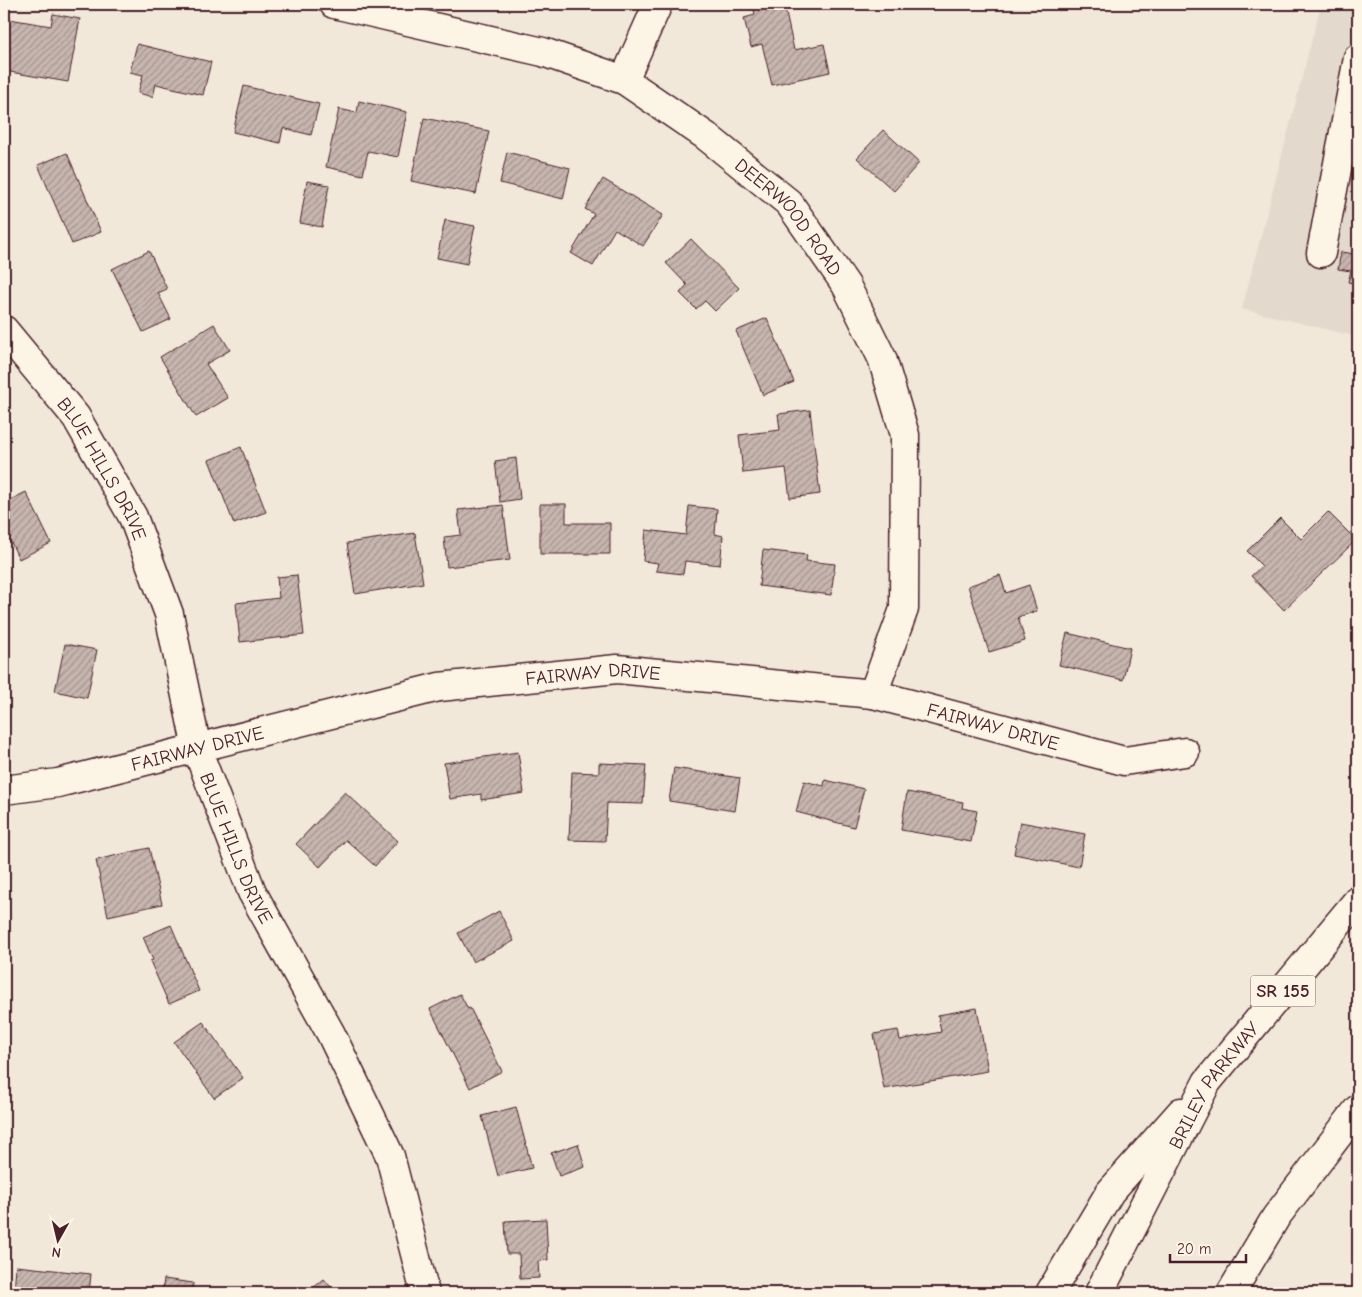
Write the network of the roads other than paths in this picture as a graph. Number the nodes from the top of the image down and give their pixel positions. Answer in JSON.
{"nodes":[{"id":1,"x":334,"y":4,"type":"edge"},
{"id":2,"x":658,"y":4,"type":"edge"},
{"id":3,"x":1358,"y":58,"type":"edge"},
{"id":4,"x":624,"y":80,"type":"junction"},
{"id":5,"x":1321,"y":253,"type":"dead end"},
{"id":6,"x":4,"y":330,"type":"edge"},
{"id":7,"x":873,"y":694,"type":"junction"},
{"id":8,"x":197,"y":749,"type":"junction"},
{"id":9,"x":1185,"y":752,"type":"dead end"},
{"id":10,"x":4,"y":790,"type":"edge"},
{"id":11,"x":1358,"y":900,"type":"edge"},
{"id":12,"x":1207,"y":1082,"type":"junction"},
{"id":13,"x":1358,"y":1109,"type":"edge"},
{"id":14,"x":425,"y":1293,"type":"edge"},
{"id":15,"x":1050,"y":1293,"type":"edge"},
{"id":16,"x":1100,"y":1293,"type":"edge"},
{"id":17,"x":1231,"y":1293,"type":"edge"}],
"edges":[{"from":1,"to":4,"type":"main road","name":"DEERWOOD ROAD"},
{"from":2,"to":4,"type":"main road"},
{"from":3,"to":5,"type":"main road"},
{"from":4,"to":7,"type":"main road","name":"DEERWOOD ROAD"},
{"from":6,"to":8,"type":"main road","name":"BLUE HILLS DRIVE"},
{"from":7,"to":8,"type":"main road","name":"FAIRWAY DRIVE"},
{"from":7,"to":9,"type":"main road","name":"FAIRWAY DRIVE"},
{"from":8,"to":10,"type":"main road","name":"FAIRWAY DRIVE"},
{"from":8,"to":14,"type":"main road","name":"BLUE HILLS DRIVE"},
{"from":11,"to":12,"type":"main road","name":"BRILEY PARKWAY","number":"SR 155"},
{"from":12,"to":15,"type":"main road"},
{"from":12,"to":16,"type":"main road","name":"BRILEY PARKWAY","number":"SR 155"},
{"from":13,"to":17,"type":"main road"}]}
